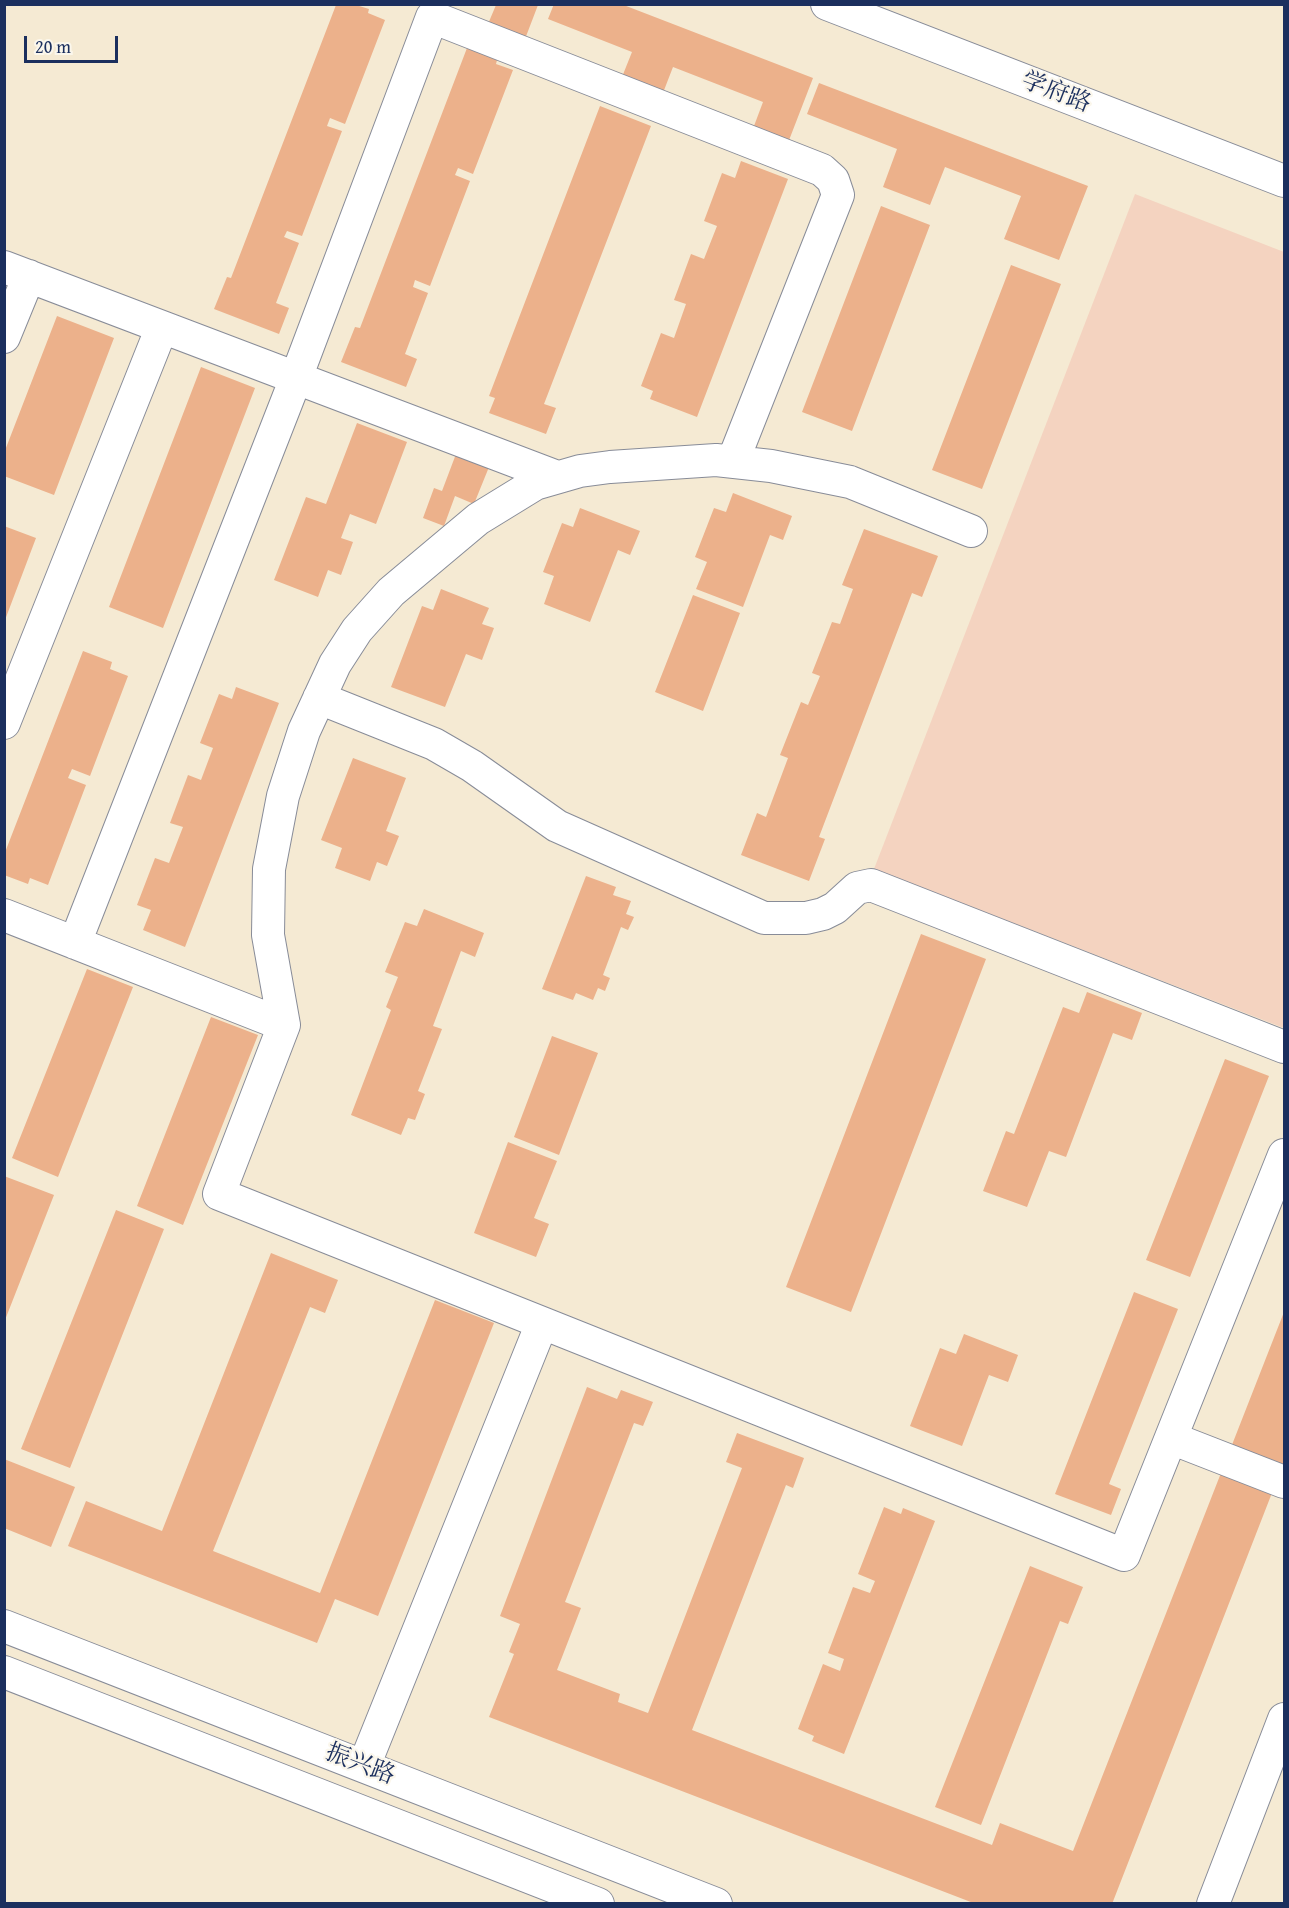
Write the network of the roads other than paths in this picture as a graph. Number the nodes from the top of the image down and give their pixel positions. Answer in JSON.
{"nodes":[{"id":1,"x":827,"y":4,"type":"edge"},
{"id":2,"x":1284,"y":181,"type":"edge"},
{"id":3,"x":17,"y":271,"type":"edge"},
{"id":4,"x":162,"y":327,"type":"junction"},
{"id":5,"x":4,"y":337,"type":"edge"},
{"id":6,"x":296,"y":378,"type":"junction"},
{"id":7,"x":734,"y":461,"type":"junction"},
{"id":8,"x":558,"y":477,"type":"junction"},
{"id":9,"x":971,"y":531,"type":"dead end"},
{"id":10,"x":319,"y":698,"type":"junction"},
{"id":11,"x":4,"y":723,"type":"edge"},
{"id":12,"x":4,"y":915,"type":"edge"},
{"id":13,"x":75,"y":943,"type":"junction"},
{"id":14,"x":284,"y":1025,"type":"junction"},
{"id":15,"x":1284,"y":1047,"type":"edge"},
{"id":16,"x":1284,"y":1155,"type":"edge"},
{"id":17,"x":542,"y":1323,"type":"junction"},
{"id":18,"x":1171,"y":1438,"type":"junction"},
{"id":19,"x":1284,"y":1482,"type":"edge"},
{"id":20,"x":4,"y":1626,"type":"edge"},
{"id":21,"x":4,"y":1672,"type":"edge"},
{"id":22,"x":1284,"y":1719,"type":"edge"},
{"id":23,"x":364,"y":1766,"type":"junction"},
{"id":24,"x":598,"y":1904,"type":"edge"},
{"id":25,"x":716,"y":1904,"type":"edge"},
{"id":26,"x":1213,"y":1904,"type":"edge"}],
"edges":[{"from":1,"to":2,"type":"street","name":"学府路"},
{"from":3,"to":4,"type":"street"},
{"from":3,"to":5,"type":"street"},
{"from":4,"to":6,"type":"street"},
{"from":4,"to":11,"type":"street"},
{"from":6,"to":7,"type":"street"},
{"from":6,"to":8,"type":"street"},
{"from":6,"to":13,"type":"street"},
{"from":7,"to":8,"type":"street"},
{"from":7,"to":9,"type":"street"},
{"from":8,"to":10,"type":"street"},
{"from":10,"to":14,"type":"street"},
{"from":10,"to":15,"type":"street"},
{"from":12,"to":13,"type":"street"},
{"from":13,"to":14,"type":"street"},
{"from":14,"to":17,"type":"street"},
{"from":16,"to":18,"type":"street"},
{"from":17,"to":18,"type":"street"},
{"from":17,"to":23,"type":"street"},
{"from":18,"to":19,"type":"street"},
{"from":20,"to":23,"type":"street","name":"振兴路"},
{"from":21,"to":24,"type":"street","name":"振兴路"},
{"from":22,"to":26,"type":"street"},
{"from":23,"to":25,"type":"street","name":"振兴路"}]}
